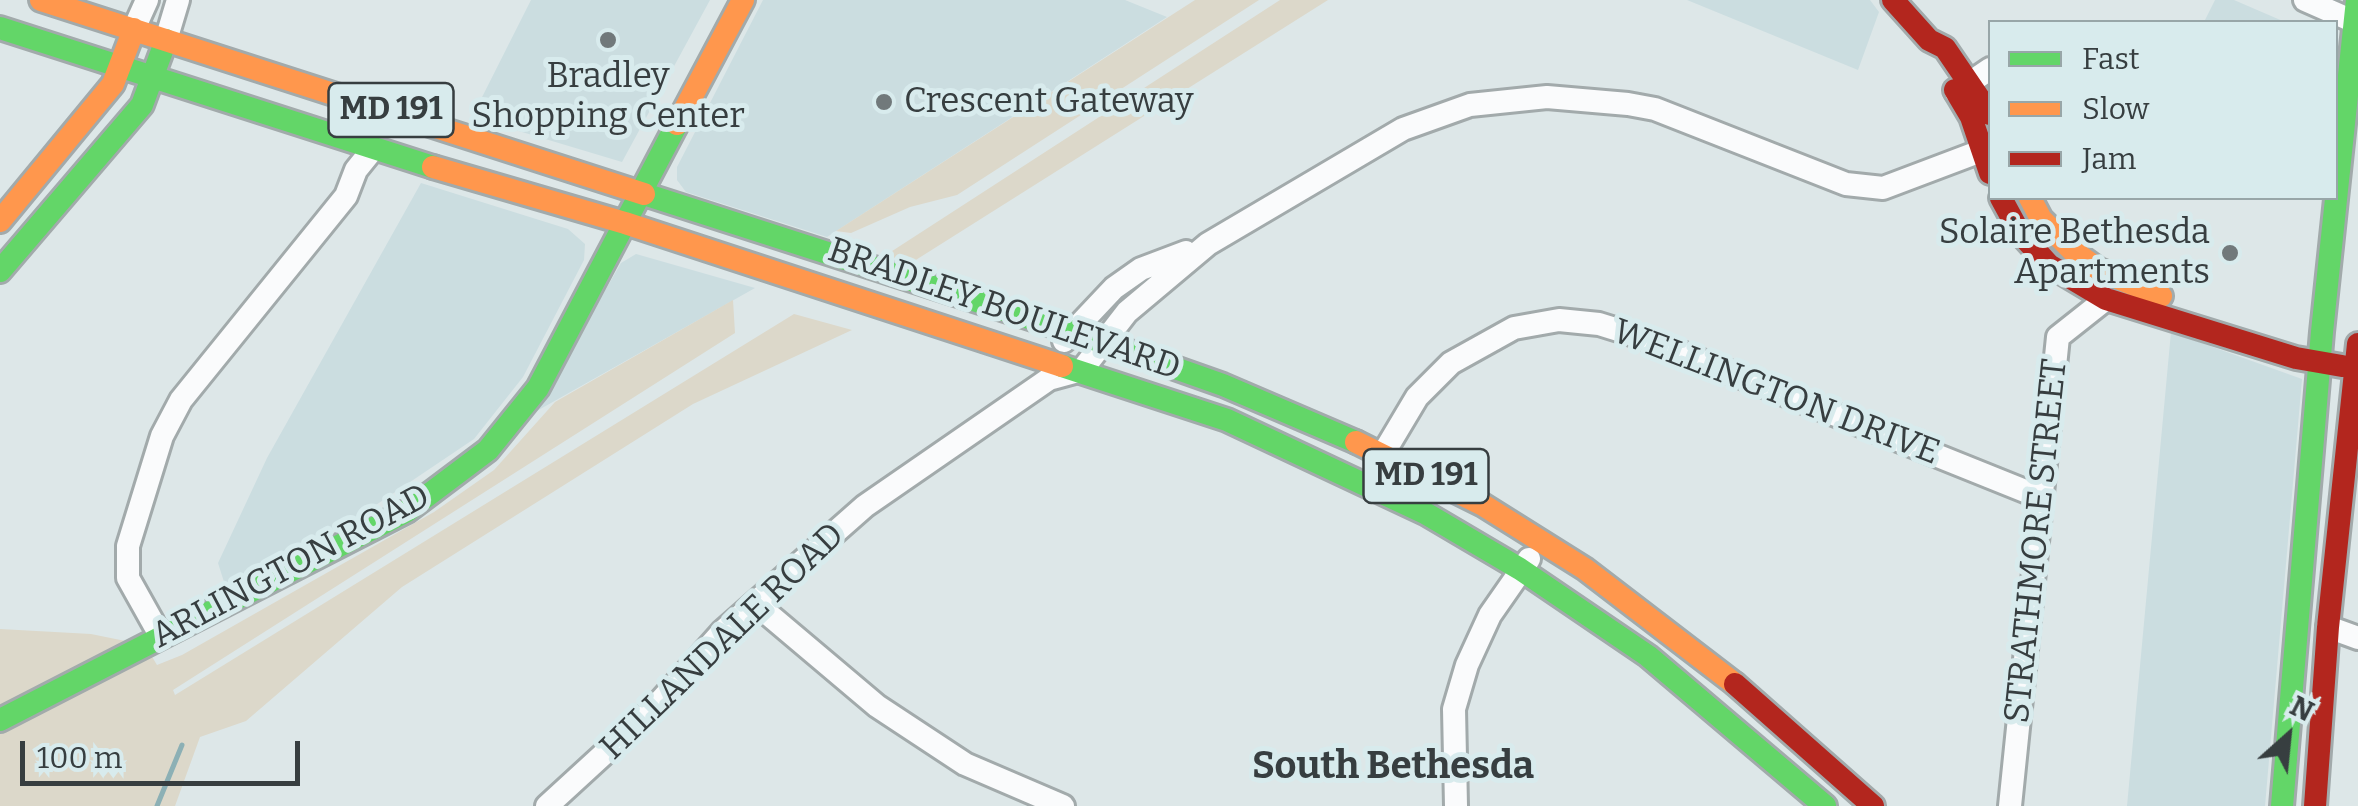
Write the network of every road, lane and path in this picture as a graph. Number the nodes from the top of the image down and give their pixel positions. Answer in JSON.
{"nodes":[{"id":1,"x":41,"y":0,"type":"edge"},
{"id":2,"x":146,"y":0,"type":"edge"},
{"id":3,"x":178,"y":0,"type":"edge"},
{"id":4,"x":743,"y":0,"type":"edge"},
{"id":5,"x":1893,"y":0,"type":"edge"},
{"id":6,"x":2306,"y":0,"type":"edge"},
{"id":7,"x":2357,"y":15,"type":"edge"},
{"id":8,"x":0,"y":28,"type":"edge"},
{"id":9,"x":134,"y":29,"type":"junction"},
{"id":10,"x":166,"y":40,"type":"junction"},
{"id":11,"x":121,"y":66,"type":"junction"},
{"id":12,"x":154,"y":77,"type":"junction"},
{"id":13,"x":1973,"y":81,"type":"edge"},
{"id":14,"x":1988,"y":110,"type":"edge"},
{"id":15,"x":373,"y":149,"type":"junction"},
{"id":16,"x":1981,"y":150,"type":"junction"},
{"id":17,"x":1988,"y":169,"type":"edge"},
{"id":18,"x":2338,"y":172,"type":"edge"},
{"id":19,"x":642,"y":190,"type":"junction"},
{"id":20,"x":2002,"y":200,"type":"edge"},
{"id":21,"x":2031,"y":200,"type":"edge"},
{"id":22,"x":2335,"y":200,"type":"edge"},
{"id":23,"x":0,"y":221,"type":"edge"},
{"id":24,"x":625,"y":223,"type":"junction"},
{"id":25,"x":1208,"y":244,"type":"junction"},
{"id":26,"x":3,"y":264,"type":"edge"},
{"id":27,"x":2100,"y":270,"type":"junction"},
{"id":28,"x":2077,"y":284,"type":"junction"},
{"id":29,"x":2106,"y":298,"type":"junction"},
{"id":30,"x":1072,"y":332,"type":"junction"},
{"id":31,"x":1102,"y":342,"type":"junction"},
{"id":32,"x":2358,"y":344,"type":"edge"},
{"id":33,"x":2321,"y":360,"type":"junction"},
{"id":34,"x":1048,"y":369,"type":"junction"},
{"id":35,"x":1082,"y":370,"type":"junction"},
{"id":36,"x":2356,"y":370,"type":"edge"},
{"id":37,"x":1383,"y":454,"type":"junction"},
{"id":38,"x":2040,"y":497,"type":"junction"},
{"id":39,"x":1544,"y":541,"type":"junction"},
{"id":40,"x":1520,"y":569,"type":"junction"},
{"id":41,"x":756,"y":603,"type":"junction"},
{"id":42,"x":2328,"y":627,"type":"junction"},
{"id":43,"x":161,"y":637,"type":"junction"},
{"id":44,"x":2358,"y":638,"type":"edge"},
{"id":45,"x":0,"y":720,"type":"edge"},
{"id":46,"x":547,"y":806,"type":"edge"},
{"id":47,"x":1063,"y":806,"type":"edge"},
{"id":48,"x":1456,"y":806,"type":"edge"},
{"id":49,"x":1825,"y":806,"type":"edge"},
{"id":50,"x":1873,"y":806,"type":"edge"},
{"id":51,"x":2010,"y":806,"type":"edge"},
{"id":52,"x":2282,"y":806,"type":"edge"},
{"id":53,"x":2315,"y":806,"type":"edge"}],
"edges":[{"from":1,"to":9,"type":"main road","name":"BRADLEY BOULEVARD","number":"MD 191"},
{"from":2,"to":9,"type":"street"},
{"from":3,"to":10,"type":"street"},
{"from":4,"to":19,"type":"main road","name":"ARLINGTON ROAD"},
{"from":5,"to":13,"type":"main road"},
{"from":6,"to":7,"type":"street"},
{"from":7,"to":18,"type":"main road"},
{"from":8,"to":11,"type":"main road","name":"BRADLEY BOULEVARD","number":"MD 191"},
{"from":9,"to":10,"type":"main road","name":"BRADLEY BOULEVARD","number":"MD 191"},
{"from":9,"to":11,"type":"main road"},
{"from":10,"to":12,"type":"main road"},
{"from":10,"to":19,"type":"main road","name":"BRADLEY BOULEVARD","number":"MD 191"},
{"from":11,"to":12,"type":"main road","name":"BRADLEY BOULEVARD","number":"MD 191"},
{"from":11,"to":23,"type":"main road"},
{"from":12,"to":15,"type":"main road","name":"BRADLEY BOULEVARD","number":"MD 191"},
{"from":12,"to":26,"type":"main road"},
{"from":13,"to":14,"type":"main road"},
{"from":13,"to":16,"type":"main road"},
{"from":15,"to":24,"type":"main road","name":"BRADLEY BOULEVARD","number":"MD 191"},
{"from":15,"to":43,"type":"street"},
{"from":16,"to":17,"type":"main road"},
{"from":16,"to":25,"type":"street"},
{"from":19,"to":24,"type":"main road","name":"ARLINGTON ROAD"},
{"from":19,"to":30,"type":"main road","name":"BRADLEY BOULEVARD","number":"MD 191"},
{"from":20,"to":28,"type":"main road"},
{"from":21,"to":27,"type":"main road"},
{"from":22,"to":33,"type":"main road"},
{"from":24,"to":34,"type":"main road","name":"BRADLEY BOULEVARD","number":"MD 191"},
{"from":24,"to":43,"type":"main road","name":"ARLINGTON ROAD"},
{"from":25,"to":30,"type":"street","name":"HILLANDALE ROAD"},
{"from":25,"to":31,"type":"street"},
{"from":27,"to":28,"type":"street"},
{"from":27,"to":33,"type":"main road"},
{"from":28,"to":29,"type":"main road"},
{"from":29,"to":33,"type":"main road"},
{"from":29,"to":38,"type":"street","name":"STRATHMORE STREET"},
{"from":30,"to":31,"type":"main road","name":"BRADLEY BOULEVARD","number":"MD 191"},
{"from":30,"to":34,"type":"street","name":"HILLANDALE ROAD"},
{"from":31,"to":35,"type":"street"},
{"from":31,"to":37,"type":"main road","name":"BRADLEY BOULEVARD","number":"MD 191"},
{"from":32,"to":36,"type":"main road"},
{"from":33,"to":36,"type":"main road"},
{"from":33,"to":52,"type":"main road"},
{"from":34,"to":35,"type":"main road","name":"BRADLEY BOULEVARD","number":"MD 191"},
{"from":34,"to":41,"type":"street","name":"HILLANDALE ROAD"},
{"from":35,"to":40,"type":"main road","name":"BRADLEY BOULEVARD","number":"MD 191"},
{"from":36,"to":42,"type":"main road"},
{"from":37,"to":38,"type":"street","name":"WELLINGTON DRIVE"},
{"from":37,"to":39,"type":"main road","name":"BRADLEY BOULEVARD","number":"MD 191"},
{"from":38,"to":51,"type":"street","name":"STRATHMORE STREET"},
{"from":39,"to":40,"type":"street"},
{"from":39,"to":50,"type":"main road","name":"BRADLEY BOULEVARD","number":"MD 191"},
{"from":40,"to":48,"type":"street"},
{"from":40,"to":49,"type":"main road","name":"BRADLEY BOULEVARD","number":"MD 191"},
{"from":41,"to":46,"type":"street","name":"HILLANDALE ROAD"},
{"from":41,"to":47,"type":"street"},
{"from":42,"to":44,"type":"street"},
{"from":42,"to":53,"type":"main road"},
{"from":43,"to":45,"type":"main road","name":"ARLINGTON ROAD"}]}
